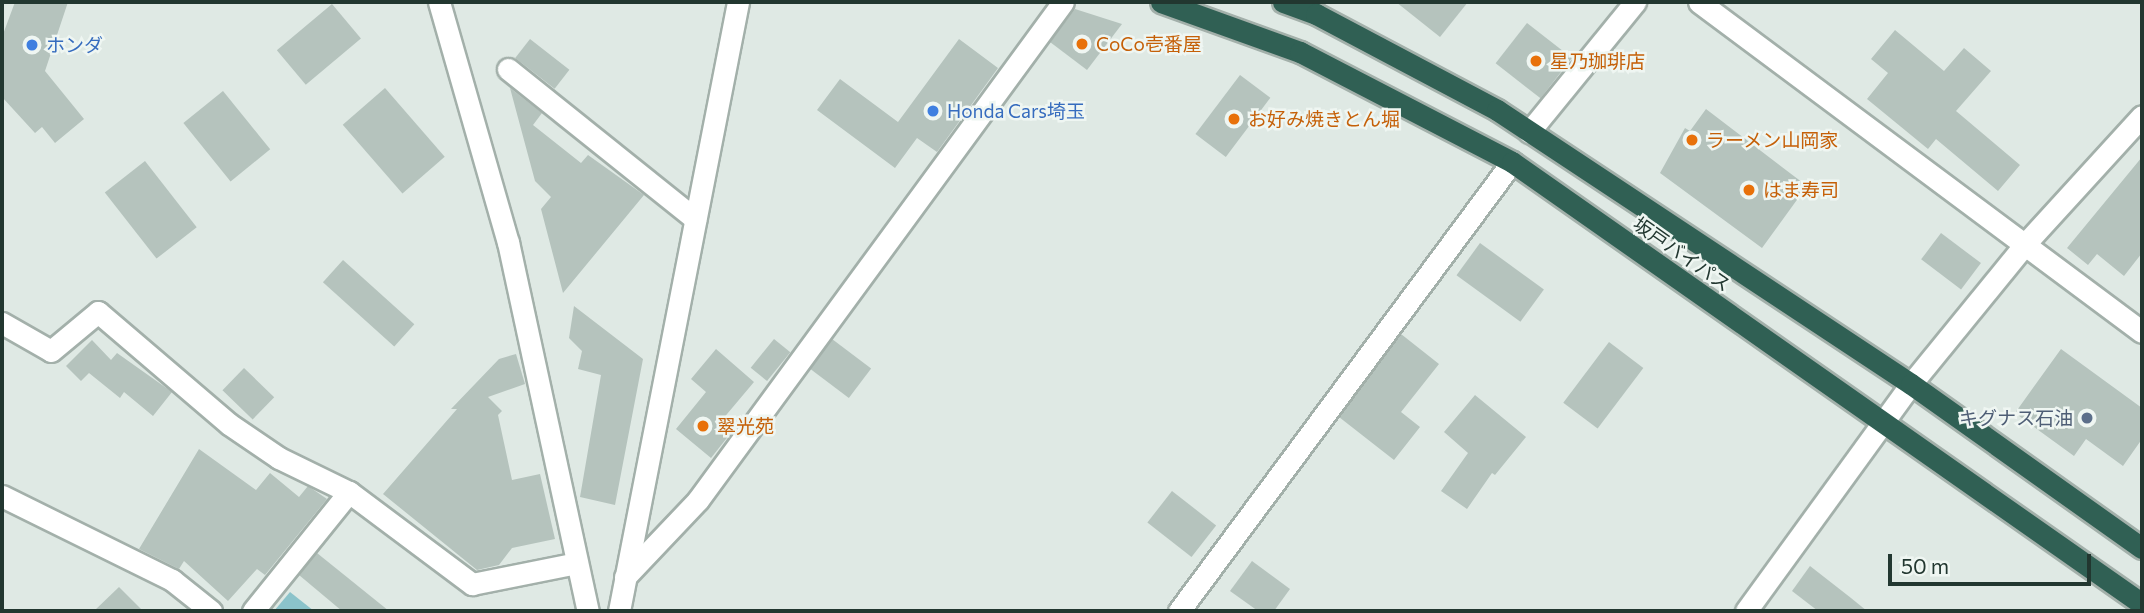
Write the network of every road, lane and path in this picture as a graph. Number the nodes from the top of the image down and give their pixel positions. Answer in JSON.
{"nodes":[{"id":1,"x":439,"y":2,"type":"edge"},
{"id":2,"x":738,"y":2,"type":"edge"},
{"id":3,"x":1063,"y":2,"type":"edge"},
{"id":4,"x":1161,"y":2,"type":"edge"},
{"id":5,"x":1283,"y":2,"type":"edge"},
{"id":6,"x":1635,"y":2,"type":"edge"},
{"id":7,"x":1699,"y":2,"type":"edge"},
{"id":8,"x":508,"y":69,"type":"dead end"},
{"id":9,"x":2142,"y":116,"type":"edge"},
{"id":10,"x":1529,"y":132,"type":"junction"},
{"id":11,"x":1512,"y":162,"type":"junction"},
{"id":12,"x":695,"y":219,"type":"junction"},
{"id":13,"x":2025,"y":244,"type":"junction"},
{"id":14,"x":2,"y":323,"type":"edge"},
{"id":15,"x":2142,"y":332,"type":"edge"},
{"id":16,"x":1911,"y":384,"type":"junction"},
{"id":17,"x":1884,"y":424,"type":"junction"},
{"id":18,"x":349,"y":492,"type":"junction"},
{"id":19,"x":2,"y":496,"type":"edge"},
{"id":20,"x":2142,"y":548,"type":"edge"},
{"id":21,"x":577,"y":562,"type":"junction"},
{"id":22,"x":625,"y":577,"type":"junction"},
{"id":23,"x":2142,"y":604,"type":"edge"},
{"id":24,"x":211,"y":611,"type":"edge"},
{"id":25,"x":253,"y":611,"type":"edge"},
{"id":26,"x":588,"y":611,"type":"edge"},
{"id":27,"x":620,"y":611,"type":"edge"},
{"id":28,"x":1179,"y":611,"type":"edge"},
{"id":29,"x":1746,"y":611,"type":"edge"}],
"edges":[{"from":1,"to":21,"type":"street"},
{"from":2,"to":12,"type":"street"},
{"from":3,"to":22,"type":"street"},
{"from":4,"to":11,"type":"highway","name":"坂戸バイパス"},
{"from":5,"to":10,"type":"highway","name":"坂戸バイパス"},
{"from":6,"to":10,"type":"street"},
{"from":7,"to":13,"type":"street"},
{"from":8,"to":12,"type":"street"},
{"from":9,"to":13,"type":"street"},
{"from":10,"to":16,"type":"highway","name":"坂戸バイパス"},
{"from":11,"to":17,"type":"highway","name":"坂戸バイパス"},
{"from":11,"to":28,"type":"street"},
{"from":12,"to":22,"type":"street"},
{"from":13,"to":15,"type":"street"},
{"from":13,"to":16,"type":"street"},
{"from":14,"to":18,"type":"street"},
{"from":16,"to":17,"type":"street"},
{"from":16,"to":20,"type":"highway","name":"坂戸バイパス"},
{"from":17,"to":23,"type":"highway","name":"坂戸バイパス"},
{"from":17,"to":29,"type":"street"},
{"from":18,"to":21,"type":"street"},
{"from":18,"to":25,"type":"street"},
{"from":19,"to":24,"type":"street"},
{"from":21,"to":26,"type":"street"},
{"from":22,"to":27,"type":"street"}]}
